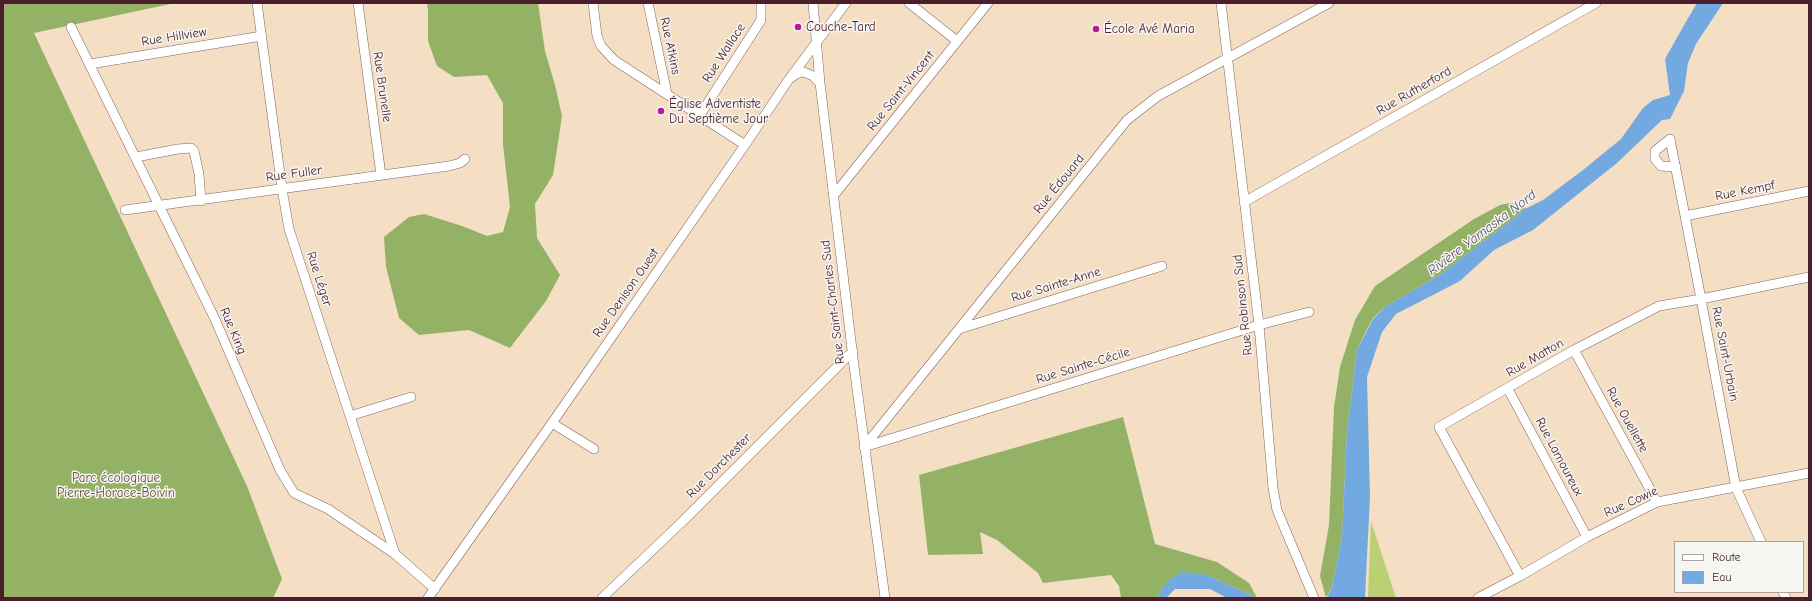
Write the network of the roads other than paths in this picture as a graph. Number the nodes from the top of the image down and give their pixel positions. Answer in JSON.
{"nodes":[{"id":1,"x":257,"y":3,"type":"edge"},
{"id":2,"x":358,"y":3,"type":"edge"},
{"id":3,"x":593,"y":3,"type":"edge"},
{"id":4,"x":648,"y":3,"type":"edge"},
{"id":5,"x":761,"y":3,"type":"edge"},
{"id":6,"x":813,"y":3,"type":"edge"},
{"id":7,"x":846,"y":3,"type":"edge"},
{"id":8,"x":909,"y":3,"type":"edge"},
{"id":9,"x":988,"y":3,"type":"edge"},
{"id":10,"x":1221,"y":3,"type":"edge"},
{"id":11,"x":1329,"y":3,"type":"edge"},
{"id":12,"x":1596,"y":3,"type":"edge"},
{"id":13,"x":71,"y":27,"type":"dead end"},
{"id":14,"x":262,"y":36,"type":"junction"},
{"id":15,"x":957,"y":41,"type":"junction"},
{"id":16,"x":817,"y":42,"type":"junction"},
{"id":17,"x":1227,"y":59,"type":"junction"},
{"id":18,"x":90,"y":64,"type":"junction"},
{"id":19,"x":787,"y":82,"type":"junction"},
{"id":20,"x":820,"y":83,"type":"junction"},
{"id":21,"x":667,"y":94,"type":"junction"},
{"id":22,"x":700,"y":115,"type":"junction"},
{"id":23,"x":745,"y":145,"type":"junction"},
{"id":24,"x":136,"y":157,"type":"junction"},
{"id":25,"x":465,"y":159,"type":"dead end"},
{"id":26,"x":1676,"y":167,"type":"dead end"},
{"id":27,"x":381,"y":175,"type":"junction"},
{"id":28,"x":282,"y":189,"type":"junction"},
{"id":29,"x":1809,"y":191,"type":"edge"},
{"id":30,"x":834,"y":195,"type":"junction"},
{"id":31,"x":201,"y":200,"type":"junction"},
{"id":32,"x":1244,"y":202,"type":"junction"},
{"id":33,"x":159,"y":206,"type":"junction"},
{"id":34,"x":125,"y":210,"type":"dead end"},
{"id":35,"x":1685,"y":216,"type":"junction"},
{"id":36,"x":1162,"y":266,"type":"dead end"},
{"id":37,"x":1809,"y":277,"type":"edge"},
{"id":38,"x":1701,"y":299,"type":"junction"},
{"id":39,"x":1309,"y":312,"type":"dead end"},
{"id":40,"x":1259,"y":325,"type":"junction"},
{"id":41,"x":959,"y":330,"type":"junction"},
{"id":42,"x":1574,"y":350,"type":"junction"},
{"id":43,"x":853,"y":351,"type":"junction"},
{"id":44,"x":1508,"y":389,"type":"junction"},
{"id":45,"x":411,"y":397,"type":"dead end"},
{"id":46,"x":350,"y":416,"type":"junction"},
{"id":47,"x":552,"y":423,"type":"junction"},
{"id":48,"x":864,"y":447,"type":"junction"},
{"id":49,"x":594,"y":449,"type":"dead end"},
{"id":50,"x":1809,"y":473,"type":"edge"},
{"id":51,"x":1736,"y":488,"type":"junction"},
{"id":52,"x":1657,"y":502,"type":"junction"},
{"id":53,"x":1587,"y":537,"type":"junction"},
{"id":54,"x":1761,"y":541,"type":"edge"},
{"id":55,"x":395,"y":554,"type":"junction"},
{"id":56,"x":1520,"y":576,"type":"junction"},
{"id":57,"x":435,"y":589,"type":"junction"},
{"id":58,"x":428,"y":598,"type":"edge"},
{"id":59,"x":602,"y":598,"type":"edge"},
{"id":60,"x":886,"y":598,"type":"edge"},
{"id":61,"x":1314,"y":598,"type":"edge"},
{"id":62,"x":1478,"y":598,"type":"edge"}],
"edges":[{"from":1,"to":14,"type":"street","name":"Rue Léger"},
{"from":2,"to":27,"type":"street","name":"Rue Brunelle"},
{"from":3,"to":21,"type":"street"},
{"from":4,"to":21,"type":"street","name":"Rue Atkins"},
{"from":5,"to":22,"type":"street","name":"Rue Wallace"},
{"from":6,"to":16,"type":"street","name":"Rue Saint-Charles Sud"},
{"from":7,"to":16,"type":"street","name":"Rue Denison Ouest"},
{"from":8,"to":15,"type":"street"},
{"from":9,"to":15,"type":"street","name":"Rue Saint-Vincent"},
{"from":10,"to":17,"type":"street","name":"Rue Robinson Sud"},
{"from":11,"to":17,"type":"street","name":"Rue Édouard"},
{"from":12,"to":32,"type":"street","name":"Rue Rutherford"},
{"from":13,"to":18,"type":"street","name":"Rue King"},
{"from":14,"to":18,"type":"street","name":"Rue Hillview"},
{"from":14,"to":28,"type":"street","name":"Rue Léger"},
{"from":15,"to":30,"type":"street","name":"Rue Saint-Vincent"},
{"from":16,"to":19,"type":"street","name":"Rue Denison Ouest"},
{"from":16,"to":20,"type":"street","name":"Rue Saint-Charles Sud"},
{"from":17,"to":32,"type":"street","name":"Rue Robinson Sud"},
{"from":17,"to":41,"type":"street","name":"Rue Édouard"},
{"from":18,"to":24,"type":"street","name":"Rue King"},
{"from":19,"to":20,"type":"street"},
{"from":19,"to":23,"type":"street","name":"Rue Denison Ouest"},
{"from":20,"to":30,"type":"street","name":"Rue Saint-Charles Sud"},
{"from":21,"to":22,"type":"street"},
{"from":22,"to":23,"type":"street"},
{"from":23,"to":47,"type":"street","name":"Rue Denison Ouest"},
{"from":24,"to":31,"type":"street"},
{"from":24,"to":33,"type":"street","name":"Rue King"},
{"from":25,"to":27,"type":"street","name":"Rue Fuller"},
{"from":26,"to":35,"type":"street","name":"Rue Saint-Urbain"},
{"from":27,"to":28,"type":"street","name":"Rue Fuller"},
{"from":28,"to":31,"type":"street","name":"Rue Fuller"},
{"from":28,"to":46,"type":"street","name":"Rue Léger"},
{"from":29,"to":35,"type":"street","name":"Rue Kempf"},
{"from":30,"to":43,"type":"street","name":"Rue Saint-Charles Sud"},
{"from":31,"to":33,"type":"street","name":"Rue Fuller"},
{"from":32,"to":40,"type":"street","name":"Rue Robinson Sud"},
{"from":33,"to":34,"type":"street","name":"Rue Fuller"},
{"from":33,"to":55,"type":"street","name":"Rue King"},
{"from":35,"to":38,"type":"street","name":"Rue Saint-Urbain"},
{"from":36,"to":41,"type":"street","name":"Rue Sainte-Anne"},
{"from":37,"to":38,"type":"street","name":"Rue Matton"},
{"from":38,"to":42,"type":"street","name":"Rue Matton"},
{"from":38,"to":51,"type":"street","name":"Rue Saint-Urbain"},
{"from":39,"to":40,"type":"street","name":"Rue Sainte-Cécile"},
{"from":40,"to":48,"type":"street","name":"Rue Sainte-Cécile"},
{"from":40,"to":61,"type":"street","name":"Rue Robinson Sud"},
{"from":41,"to":48,"type":"street","name":"Rue Édouard"},
{"from":42,"to":44,"type":"street","name":"Rue Matton"},
{"from":42,"to":52,"type":"street","name":"Rue Ouellette"},
{"from":43,"to":48,"type":"street","name":"Rue Saint-Charles Sud"},
{"from":43,"to":59,"type":"street","name":"Rue Dorchester"},
{"from":44,"to":53,"type":"street","name":"Rue Lamoureux"},
{"from":44,"to":56,"type":"street","name":"Rue Matton"},
{"from":45,"to":46,"type":"street"},
{"from":46,"to":55,"type":"street","name":"Rue Léger"},
{"from":47,"to":49,"type":"street"},
{"from":47,"to":57,"type":"street","name":"Rue Denison Ouest"},
{"from":48,"to":60,"type":"street","name":"Rue Saint-Charles Sud"},
{"from":50,"to":51,"type":"street","name":"Rue Cowie"},
{"from":51,"to":52,"type":"street","name":"Rue Cowie"},
{"from":51,"to":54,"type":"street","name":"Rue Saint-Urbain"},
{"from":52,"to":53,"type":"street","name":"Rue Cowie"},
{"from":53,"to":56,"type":"street","name":"Rue Cowie"},
{"from":55,"to":57,"type":"street","name":"Rue King"},
{"from":56,"to":62,"type":"street","name":"Rue Cowie"},
{"from":57,"to":58,"type":"street","name":"Rue Denison Ouest"}]}
